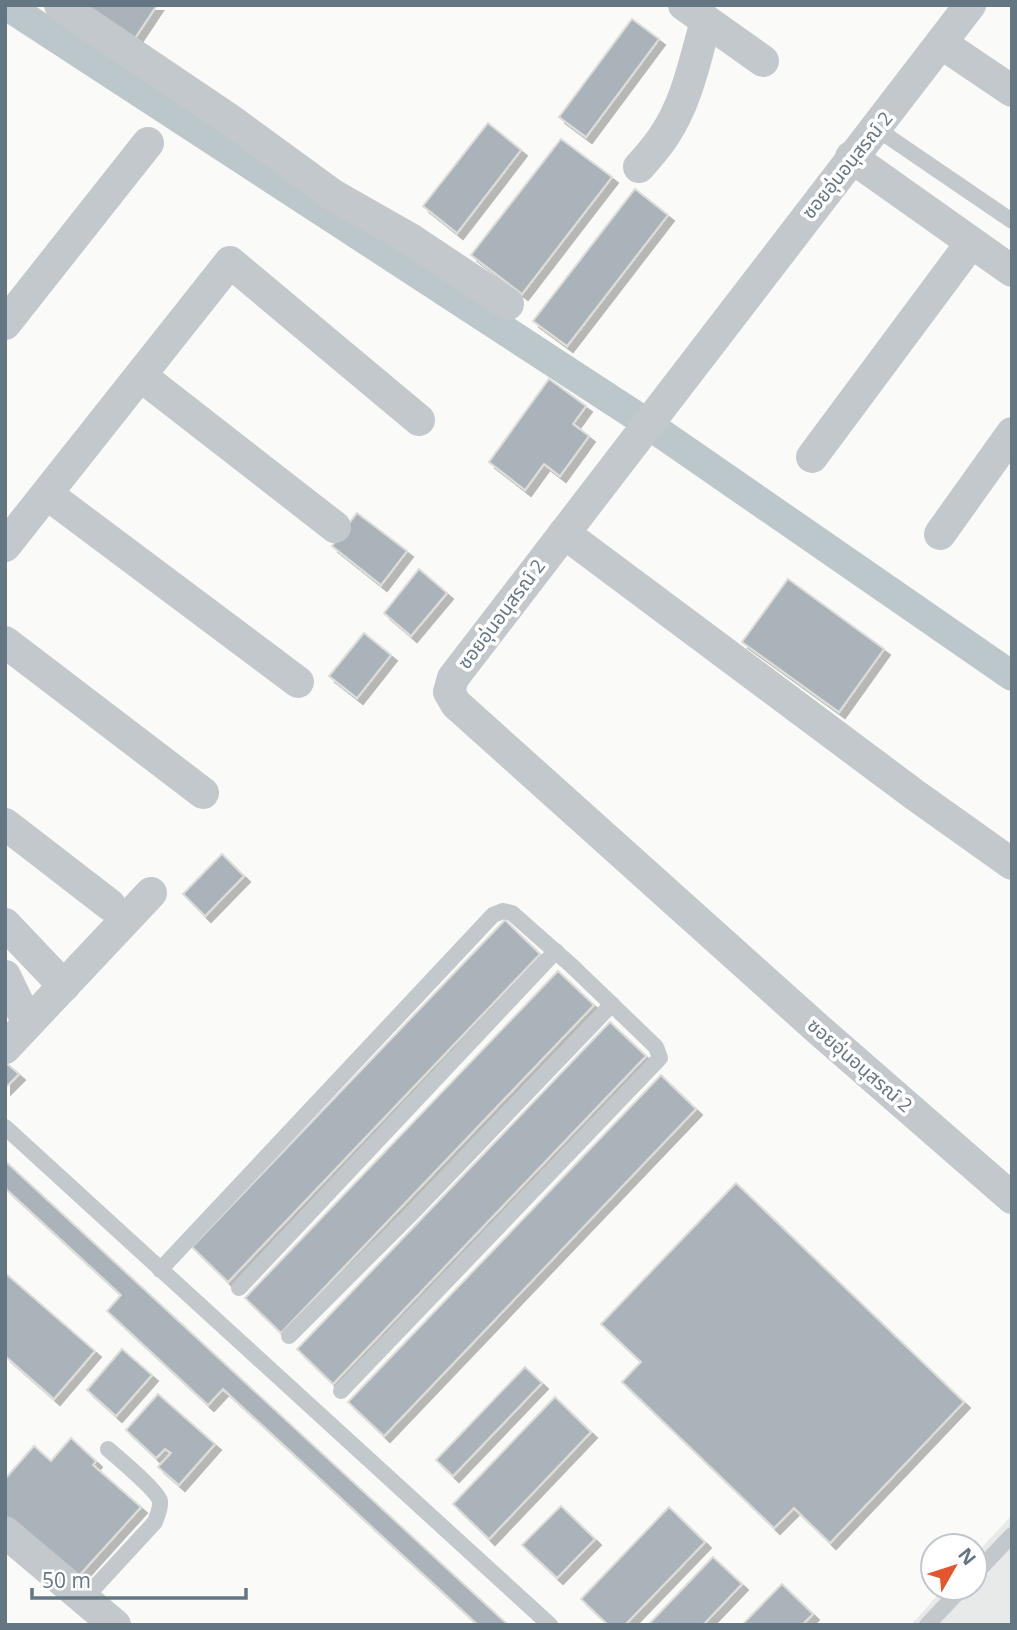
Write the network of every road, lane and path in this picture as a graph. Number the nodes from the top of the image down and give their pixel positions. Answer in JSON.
{"nodes":[{"id":1,"x":60,"y":5,"type":"edge"},
{"id":2,"x":971,"y":5,"type":"edge"},
{"id":3,"x":695,"y":13,"type":"edge"},
{"id":4,"x":941,"y":43,"type":"junction"},
{"id":5,"x":763,"y":61,"type":"dead end"},
{"id":6,"x":1012,"y":92,"type":"edge"},
{"id":7,"x":877,"y":129,"type":"junction"},
{"id":8,"x":148,"y":143,"type":"dead end"},
{"id":9,"x":851,"y":158,"type":"junction"},
{"id":10,"x":639,"y":167,"type":"dead end"},
{"id":11,"x":1012,"y":221,"type":"edge"},
{"id":12,"x":971,"y":243,"type":"junction"},
{"id":13,"x":1012,"y":271,"type":"edge"},
{"id":14,"x":508,"y":304,"type":"dead end"},
{"id":15,"x":5,"y":324,"type":"edge"},
{"id":16,"x":141,"y":376,"type":"junction"},
{"id":17,"x":419,"y":419,"type":"dead end"},
{"id":18,"x":1012,"y":433,"type":"edge"},
{"id":19,"x":813,"y":457,"type":"dead end"},
{"id":20,"x":47,"y":494,"type":"junction"},
{"id":21,"x":335,"y":527,"type":"dead end"},
{"id":22,"x":564,"y":533,"type":"junction"},
{"id":23,"x":940,"y":534,"type":"dead end"},
{"id":24,"x":5,"y":546,"type":"edge"},
{"id":25,"x":5,"y":642,"type":"edge"},
{"id":26,"x":298,"y":682,"type":"dead end"},
{"id":27,"x":203,"y":793,"type":"dead end"},
{"id":28,"x":5,"y":824,"type":"edge"},
{"id":29,"x":1012,"y":864,"type":"edge"},
{"id":30,"x":151,"y":893,"type":"dead end"},
{"id":31,"x":110,"y":905,"type":"dead end"},
{"id":32,"x":5,"y":924,"type":"edge"},
{"id":33,"x":556,"y":951,"type":"junction"},
{"id":34,"x":5,"y":976,"type":"edge"},
{"id":35,"x":64,"y":986,"type":"junction"},
{"id":36,"x":612,"y":1004,"type":"junction"},
{"id":37,"x":28,"y":1023,"type":"junction"},
{"id":38,"x":5,"y":1048,"type":"edge"},
{"id":39,"x":5,"y":1127,"type":"edge"},
{"id":40,"x":1012,"y":1198,"type":"edge"},
{"id":41,"x":160,"y":1270,"type":"junction"},
{"id":42,"x":239,"y":1288,"type":"dead end"},
{"id":43,"x":289,"y":1336,"type":"dead end"},
{"id":44,"x":341,"y":1391,"type":"dead end"},
{"id":45,"x":108,"y":1449,"type":"dead end"},
{"id":46,"x":5,"y":1532,"type":"edge"},
{"id":47,"x":1012,"y":1535,"type":"edge"},
{"id":48,"x":989,"y":1559,"type":"edge"},
{"id":49,"x":84,"y":1599,"type":"junction"},
{"id":50,"x":949,"y":1602,"type":"edge"},
{"id":51,"x":115,"y":1625,"type":"edge"},
{"id":52,"x":550,"y":1625,"type":"edge"},
{"id":53,"x":927,"y":1625,"type":"edge"}],
"edges":[{"from":1,"to":14,"type":"street"},
{"from":2,"to":4,"type":"street","name":"ซอยอุ่นอนุสรณ์ 2"},
{"from":3,"to":5,"type":"street"},
{"from":3,"to":10,"type":"street"},
{"from":4,"to":6,"type":"street"},
{"from":4,"to":7,"type":"street","name":"ซอยอุ่นอนุสรณ์ 2"},
{"from":7,"to":9,"type":"street","name":"ซอยอุ่นอนุสรณ์ 2"},
{"from":7,"to":11,"type":"lane"},
{"from":8,"to":15,"type":"street"},
{"from":9,"to":12,"type":"street"},
{"from":9,"to":22,"type":"street","name":"ซอยอุ่นอนุสรณ์ 2"},
{"from":12,"to":13,"type":"street"},
{"from":12,"to":19,"type":"street"},
{"from":16,"to":17,"type":"street"},
{"from":16,"to":20,"type":"street"},
{"from":16,"to":21,"type":"street"},
{"from":18,"to":23,"type":"street"},
{"from":20,"to":24,"type":"street"},
{"from":20,"to":26,"type":"street"},
{"from":22,"to":29,"type":"street"},
{"from":22,"to":40,"type":"street","name":"ซอยอุ่นอนุสรณ์ 2"},
{"from":25,"to":27,"type":"street"},
{"from":28,"to":31,"type":"street"},
{"from":30,"to":35,"type":"street"},
{"from":32,"to":35,"type":"street"},
{"from":33,"to":36,"type":"lane"},
{"from":33,"to":41,"type":"lane"},
{"from":33,"to":42,"type":"lane"},
{"from":34,"to":37,"type":"street"},
{"from":35,"to":37,"type":"street"},
{"from":36,"to":43,"type":"lane"},
{"from":36,"to":44,"type":"lane"},
{"from":37,"to":38,"type":"street"},
{"from":39,"to":41,"type":"lane"},
{"from":41,"to":52,"type":"lane"},
{"from":45,"to":49,"type":"lane"},
{"from":46,"to":49,"type":"street"},
{"from":47,"to":48,"type":"lane"},
{"from":49,"to":51,"type":"street"},
{"from":50,"to":53,"type":"lane"}]}
